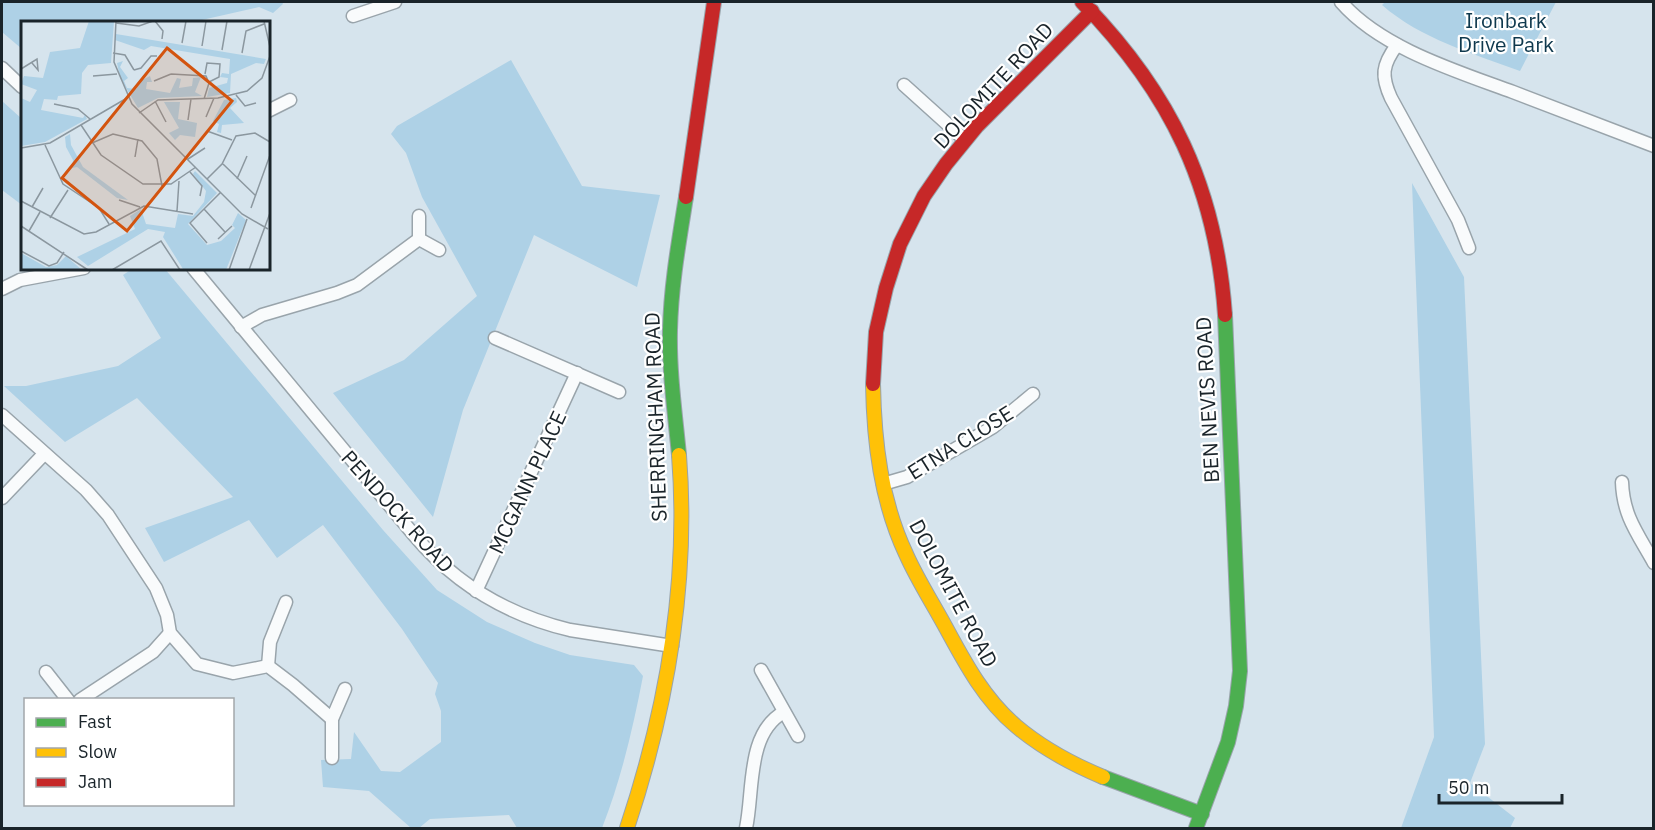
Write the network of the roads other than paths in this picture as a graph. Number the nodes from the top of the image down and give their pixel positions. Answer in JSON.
{"nodes":[{"id":1,"x":714,"y":2,"type":"edge"},
{"id":2,"x":1341,"y":2,"type":"edge"},
{"id":3,"x":388,"y":3,"type":"edge"},
{"id":4,"x":1087,"y":6,"type":"edge"},
{"id":5,"x":353,"y":16,"type":"dead end"},
{"id":6,"x":1396,"y":45,"type":"junction"},
{"id":7,"x":2,"y":68,"type":"edge"},
{"id":8,"x":21,"y":86,"type":"edge"},
{"id":9,"x":904,"y":86,"type":"dead end"},
{"id":10,"x":290,"y":100,"type":"dead end"},
{"id":11,"x":270,"y":110,"type":"edge"},
{"id":12,"x":965,"y":140,"type":"junction"},
{"id":13,"x":1653,"y":146,"type":"edge"},
{"id":14,"x":419,"y":216,"type":"dead end"},
{"id":15,"x":418,"y":239,"type":"junction"},
{"id":16,"x":1469,"y":248,"type":"dead end"},
{"id":17,"x":439,"y":250,"type":"dead end"},
{"id":18,"x":73,"y":270,"type":"edge"},
{"id":19,"x":195,"y":270,"type":"edge"},
{"id":20,"x":2,"y":289,"type":"edge"},
{"id":21,"x":241,"y":327,"type":"junction"},
{"id":22,"x":495,"y":338,"type":"dead end"},
{"id":23,"x":577,"y":374,"type":"junction"},
{"id":24,"x":619,"y":392,"type":"dead end"},
{"id":25,"x":1033,"y":394,"type":"dead end"},
{"id":26,"x":2,"y":415,"type":"edge"},
{"id":27,"x":44,"y":454,"type":"junction"},
{"id":28,"x":1622,"y":482,"type":"dead end"},
{"id":29,"x":883,"y":484,"type":"junction"},
{"id":30,"x":2,"y":498,"type":"edge"},
{"id":31,"x":1653,"y":563,"type":"edge"},
{"id":32,"x":476,"y":591,"type":"junction"},
{"id":33,"x":286,"y":603,"type":"dead end"},
{"id":34,"x":170,"y":633,"type":"junction"},
{"id":35,"x":672,"y":646,"type":"junction"},
{"id":36,"x":268,"y":666,"type":"junction"},
{"id":37,"x":761,"y":670,"type":"dead end"},
{"id":38,"x":46,"y":672,"type":"dead end"},
{"id":39,"x":345,"y":689,"type":"dead end"},
{"id":40,"x":67,"y":698,"type":"edge"},
{"id":41,"x":82,"y":698,"type":"edge"},
{"id":42,"x":784,"y":712,"type":"junction"},
{"id":43,"x":332,"y":720,"type":"junction"},
{"id":44,"x":798,"y":736,"type":"dead end"},
{"id":45,"x":332,"y":758,"type":"dead end"},
{"id":46,"x":1202,"y":814,"type":"junction"},
{"id":47,"x":629,"y":828,"type":"edge"},
{"id":48,"x":746,"y":828,"type":"edge"},
{"id":49,"x":1196,"y":828,"type":"edge"}],
"edges":[{"from":1,"to":35,"type":"street","name":"SHERRINGHAM ROAD"},
{"from":2,"to":6,"type":"street"},
{"from":3,"to":5,"type":"street"},
{"from":4,"to":12,"type":"street","name":"DOLOMITE ROAD"},
{"from":4,"to":46,"type":"street","name":"BEN NEVIS ROAD"},
{"from":6,"to":13,"type":"street"},
{"from":6,"to":16,"type":"street"},
{"from":7,"to":8,"type":"street"},
{"from":9,"to":12,"type":"street"},
{"from":10,"to":11,"type":"street"},
{"from":12,"to":29,"type":"street","name":"DOLOMITE ROAD"},
{"from":14,"to":15,"type":"street"},
{"from":15,"to":17,"type":"street"},
{"from":15,"to":21,"type":"street"},
{"from":18,"to":20,"type":"street"},
{"from":19,"to":21,"type":"street","name":"PENDOCK ROAD"},
{"from":21,"to":32,"type":"street","name":"PENDOCK ROAD"},
{"from":22,"to":23,"type":"street"},
{"from":23,"to":24,"type":"street"},
{"from":23,"to":32,"type":"street","name":"MCGANN PLACE"},
{"from":25,"to":29,"type":"street","name":"ETNA CLOSE"},
{"from":26,"to":27,"type":"street"},
{"from":27,"to":30,"type":"street"},
{"from":27,"to":34,"type":"street"},
{"from":28,"to":31,"type":"street"},
{"from":29,"to":46,"type":"street","name":"DOLOMITE ROAD"},
{"from":32,"to":35,"type":"street","name":"PENDOCK ROAD"},
{"from":33,"to":36,"type":"street"},
{"from":34,"to":36,"type":"street"},
{"from":34,"to":41,"type":"street"},
{"from":35,"to":47,"type":"street","name":"SHERRINGHAM ROAD"},
{"from":36,"to":43,"type":"street"},
{"from":37,"to":42,"type":"street"},
{"from":38,"to":40,"type":"street"},
{"from":39,"to":43,"type":"street"},
{"from":42,"to":44,"type":"street"},
{"from":42,"to":48,"type":"street"},
{"from":43,"to":45,"type":"street"},
{"from":46,"to":49,"type":"street","name":"BEN NEVIS ROAD"}]}
